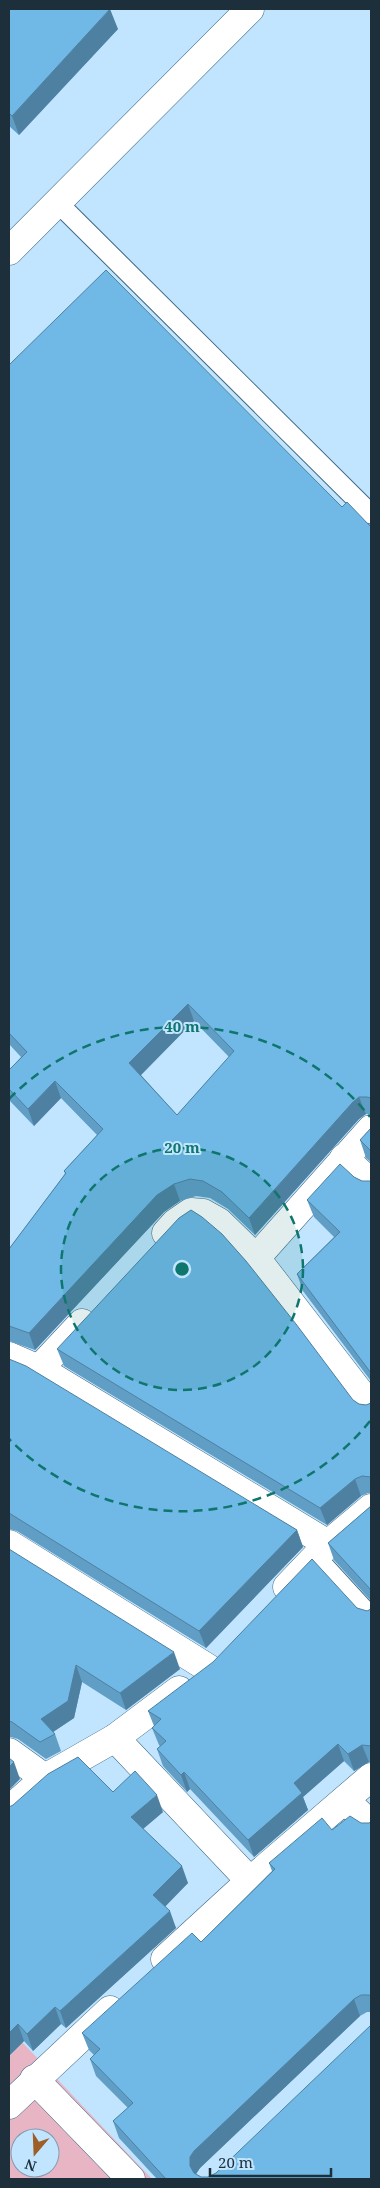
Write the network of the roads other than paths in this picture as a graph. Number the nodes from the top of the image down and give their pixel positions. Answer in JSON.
{"nodes":[{"id":1,"x":250,"y":9,"type":"edge"},
{"id":2,"x":57,"y":202,"type":"junction"},
{"id":3,"x":9,"y":251,"type":"edge"},
{"id":4,"x":371,"y":514,"type":"edge"},
{"id":5,"x":371,"y":1129,"type":"edge"},
{"id":6,"x":344,"y":1158,"type":"junction"},
{"id":7,"x":371,"y":1183,"type":"edge"},
{"id":8,"x":148,"y":1252,"type":"edge"},
{"id":9,"x":256,"y":1258,"type":"junction"},
{"id":10,"x":102,"y":1302,"type":"edge"},
{"id":11,"x":9,"y":1356,"type":"edge"},
{"id":12,"x":39,"y":1369,"type":"junction"},
{"id":13,"x":371,"y":1407,"type":"edge"},
{"id":14,"x":371,"y":1508,"type":"edge"},
{"id":15,"x":9,"y":1544,"type":"edge"},
{"id":16,"x":322,"y":1551,"type":"junction"},
{"id":17,"x":269,"y":1606,"type":"edge"},
{"id":18,"x":371,"y":1617,"type":"edge"},
{"id":19,"x":229,"y":1647,"type":"edge"},
{"id":20,"x":208,"y":1668,"type":"junction"},
{"id":21,"x":115,"y":1738,"type":"junction"},
{"id":22,"x":9,"y":1752,"type":"edge"},
{"id":23,"x":371,"y":1777,"type":"edge"},
{"id":24,"x":46,"y":1778,"type":"junction"},
{"id":25,"x":345,"y":1800,"type":"junction"},
{"id":26,"x":9,"y":1810,"type":"edge"},
{"id":27,"x":371,"y":1825,"type":"edge"},
{"id":28,"x":250,"y":1881,"type":"junction"},
{"id":29,"x":150,"y":1973,"type":"edge"},
{"id":30,"x":128,"y":1993,"type":"edge"},
{"id":31,"x":34,"y":2079,"type":"junction"},
{"id":32,"x":9,"y":2105,"type":"edge"},
{"id":33,"x":131,"y":2179,"type":"edge"}],
"edges":[{"from":1,"to":2,"type":"street"},
{"from":2,"to":3,"type":"street"},
{"from":2,"to":4,"type":"lane"},
{"from":5,"to":6,"type":"street"},
{"from":6,"to":7,"type":"street"},
{"from":6,"to":9,"type":"street"},
{"from":8,"to":9,"type":"street"},
{"from":9,"to":13,"type":"street"},
{"from":10,"to":12,"type":"street"},
{"from":11,"to":12,"type":"street"},
{"from":12,"to":16,"type":"street"},
{"from":14,"to":16,"type":"street"},
{"from":15,"to":20,"type":"street"},
{"from":16,"to":17,"type":"street"},
{"from":16,"to":18,"type":"lane"},
{"from":19,"to":20,"type":"street"},
{"from":20,"to":21,"type":"street"},
{"from":21,"to":24,"type":"street"},
{"from":21,"to":28,"type":"street"},
{"from":22,"to":24,"type":"street"},
{"from":23,"to":25,"type":"street"},
{"from":24,"to":26,"type":"street"},
{"from":25,"to":27,"type":"street"},
{"from":25,"to":28,"type":"street"},
{"from":28,"to":29,"type":"street"},
{"from":30,"to":31,"type":"street"},
{"from":31,"to":32,"type":"street"},
{"from":31,"to":33,"type":"street"}]}
